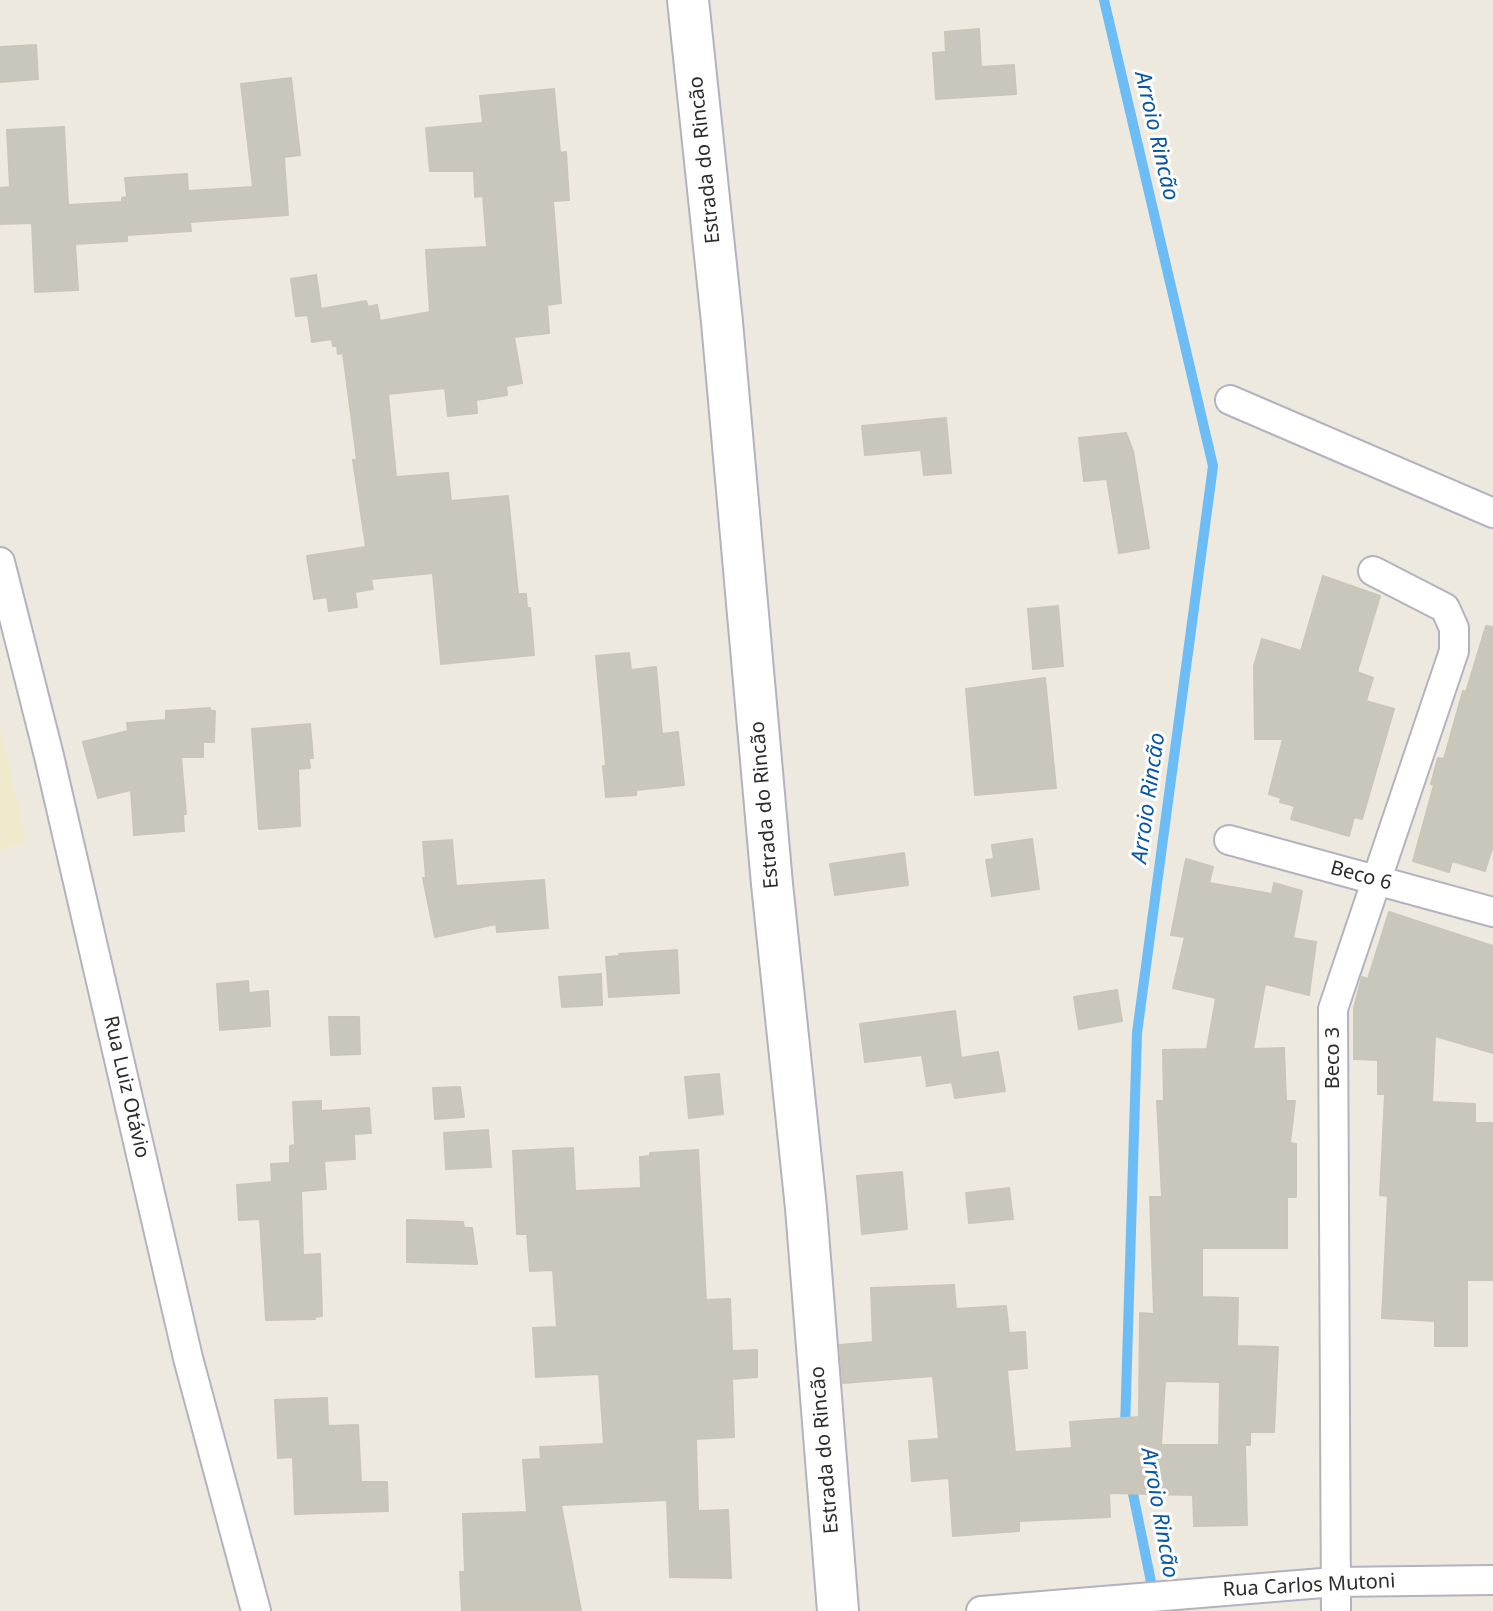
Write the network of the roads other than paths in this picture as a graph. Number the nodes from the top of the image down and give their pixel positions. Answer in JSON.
{"nodes":[{"id":1,"x":688,"y":0,"type":"edge"},
{"id":2,"x":1230,"y":400,"type":"dead end"},
{"id":3,"x":1493,"y":513,"type":"edge"},
{"id":4,"x":0,"y":562,"type":"edge"},
{"id":5,"x":1373,"y":571,"type":"dead end"},
{"id":6,"x":1229,"y":840,"type":"dead end"},
{"id":7,"x":1375,"y":880,"type":"junction"},
{"id":8,"x":1493,"y":912,"type":"edge"},
{"id":9,"x":1493,"y":1580,"type":"edge"},
{"id":10,"x":1335,"y":1582,"type":"junction"},
{"id":11,"x":256,"y":1611,"type":"edge"},
{"id":12,"x":838,"y":1611,"type":"edge"},
{"id":13,"x":981,"y":1611,"type":"edge"},
{"id":14,"x":1336,"y":1611,"type":"edge"}],
"edges":[{"from":1,"to":12,"type":"street","name":"Estrada do Rincão"},
{"from":2,"to":3,"type":"street"},
{"from":4,"to":11,"type":"street","name":"Rua Luiz Otávio"},
{"from":5,"to":7,"type":"street","name":"Beco 3"},
{"from":6,"to":7,"type":"street","name":"Beco 6"},
{"from":7,"to":8,"type":"street","name":"Beco 6"},
{"from":7,"to":10,"type":"street","name":"Beco 3"},
{"from":9,"to":10,"type":"street","name":"Rua Carlos Mutoni"},
{"from":10,"to":13,"type":"street","name":"Rua Carlos Mutoni"},
{"from":10,"to":14,"type":"street","name":"Beco 3"}]}
